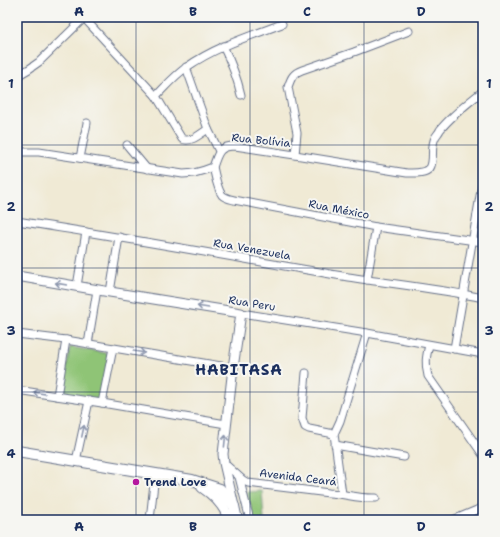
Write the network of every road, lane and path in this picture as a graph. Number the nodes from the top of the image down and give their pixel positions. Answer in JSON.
{"nodes":[{"id":1,"x":85,"y":17,"type":"edge"},
{"id":2,"x":282,"y":24,"type":"dead end"},
{"id":3,"x":409,"y":31,"type":"dead end"},
{"id":4,"x":223,"y":46,"type":"junction"},
{"id":5,"x":186,"y":67,"type":"junction"},
{"id":6,"x":17,"y":76,"type":"edge"},
{"id":7,"x":483,"y":91,"type":"edge"},
{"id":8,"x":241,"y":95,"type":"dead end"},
{"id":9,"x":156,"y":96,"type":"junction"},
{"id":10,"x":87,"y":122,"type":"dead end"},
{"id":11,"x":208,"y":129,"type":"junction"},
{"id":12,"x":127,"y":145,"type":"dead end"},
{"id":13,"x":219,"y":151,"type":"junction"},
{"id":14,"x":17,"y":152,"type":"edge"},
{"id":15,"x":295,"y":155,"type":"junction"},
{"id":16,"x":80,"y":158,"type":"junction"},
{"id":17,"x":213,"y":167,"type":"junction"},
{"id":18,"x":147,"y":168,"type":"junction"},
{"id":19,"x":483,"y":186,"type":"edge"},
{"id":20,"x":17,"y":221,"type":"edge"},
{"id":21,"x":376,"y":227,"type":"junction"},
{"id":22,"x":86,"y":232,"type":"junction"},
{"id":23,"x":119,"y":237,"type":"junction"},
{"id":24,"x":473,"y":241,"type":"junction"},
{"id":25,"x":483,"y":242,"type":"edge"},
{"id":26,"x":17,"y":276,"type":"edge"},
{"id":27,"x":367,"y":280,"type":"junction"},
{"id":28,"x":77,"y":286,"type":"junction"},
{"id":29,"x":97,"y":290,"type":"junction"},
{"id":30,"x":110,"y":292,"type":"junction"},
{"id":31,"x":464,"y":294,"type":"junction"},
{"id":32,"x":483,"y":298,"type":"edge"},
{"id":33,"x":241,"y":313,"type":"junction"},
{"id":34,"x":367,"y":333,"type":"junction"},
{"id":35,"x":17,"y":334,"type":"edge"},
{"id":36,"x":66,"y":340,"type":"junction"},
{"id":37,"x":88,"y":344,"type":"junction"},
{"id":38,"x":429,"y":344,"type":"junction"},
{"id":39,"x":113,"y":348,"type":"junction"},
{"id":40,"x":454,"y":349,"type":"junction"},
{"id":41,"x":483,"y":354,"type":"edge"},
{"id":42,"x":233,"y":368,"type":"junction"},
{"id":43,"x":306,"y":373,"type":"dead end"},
{"id":44,"x":17,"y":390,"type":"edge"},
{"id":45,"x":56,"y":396,"type":"junction"},
{"id":46,"x":89,"y":401,"type":"junction"},
{"id":47,"x":102,"y":403,"type":"junction"},
{"id":48,"x":226,"y":424,"type":"junction"},
{"id":49,"x":334,"y":434,"type":"junction"},
{"id":50,"x":335,"y":445,"type":"junction"},
{"id":51,"x":480,"y":446,"type":"edge"},
{"id":52,"x":17,"y":451,"type":"edge"},
{"id":53,"x":483,"y":455,"type":"edge"},
{"id":54,"x":404,"y":457,"type":"dead end"},
{"id":55,"x":76,"y":461,"type":"junction"},
{"id":56,"x":224,"y":463,"type":"junction"},
{"id":57,"x":155,"y":474,"type":"junction"},
{"id":58,"x":239,"y":477,"type":"junction"},
{"id":59,"x":192,"y":480,"type":"junction"},
{"id":60,"x":342,"y":494,"type":"junction"},
{"id":61,"x":376,"y":498,"type":"dead end"},
{"id":62,"x":483,"y":506,"type":"edge"},
{"id":63,"x":229,"y":508,"type":"junction"},
{"id":64,"x":150,"y":520,"type":"edge"},
{"id":65,"x":229,"y":520,"type":"edge"},
{"id":66,"x":237,"y":520,"type":"edge"},
{"id":67,"x":250,"y":520,"type":"edge"},
{"id":68,"x":453,"y":520,"type":"edge"}],
"edges":[{"from":1,"to":6,"type":"street"},
{"from":1,"to":9,"type":"street"},
{"from":2,"to":4,"type":"street"},
{"from":3,"to":15,"type":"street"},
{"from":4,"to":5,"type":"street"},
{"from":4,"to":8,"type":"street"},
{"from":5,"to":9,"type":"street"},
{"from":5,"to":11,"type":"street"},
{"from":7,"to":15,"type":"street","name":"Rua Bolívia"},
{"from":9,"to":11,"type":"street"},
{"from":10,"to":16,"type":"street"},
{"from":11,"to":13,"type":"street"},
{"from":12,"to":18,"type":"street"},
{"from":13,"to":15,"type":"street","name":"Rua Bolívia"},
{"from":13,"to":17,"type":"street","name":"Rua Bolívia"},
{"from":14,"to":16,"type":"street"},
{"from":16,"to":18,"type":"street"},
{"from":17,"to":18,"type":"street"},
{"from":17,"to":21,"type":"street","name":"Rua México"},
{"from":19,"to":24,"type":"street"},
{"from":20,"to":22,"type":"street","name":"Rua Venezuela"},
{"from":21,"to":24,"type":"street","name":"Rua México"},
{"from":21,"to":27,"type":"street"},
{"from":22,"to":23,"type":"street","name":"Rua Venezuela"},
{"from":22,"to":28,"type":"street"},
{"from":23,"to":27,"type":"street","name":"Rua Venezuela"},
{"from":23,"to":30,"type":"street"},
{"from":24,"to":25,"type":"street","name":"Rua México"},
{"from":24,"to":31,"type":"street"},
{"from":28,"to":26,"type":"street","name":"Rua Peru","one_way":true},
{"from":27,"to":31,"type":"street","name":"Rua Venezuela"},
{"from":28,"to":29,"type":"street","name":"Rua Peru"},
{"from":29,"to":30,"type":"street","name":"Rua Peru"},
{"from":29,"to":37,"type":"street"},
{"from":33,"to":30,"type":"street","name":"Rua Peru","one_way":true},
{"from":31,"to":32,"type":"street","name":"Rua Venezuela"},
{"from":31,"to":40,"type":"street"},
{"from":33,"to":34,"type":"street","name":"Rua Peru"},
{"from":33,"to":42,"type":"street"},
{"from":34,"to":38,"type":"street","name":"Rua Peru"},
{"from":34,"to":49,"type":"street"},
{"from":35,"to":36,"type":"street"},
{"from":36,"to":37,"type":"street"},
{"from":36,"to":45,"type":"street"},
{"from":37,"to":39,"type":"street"},
{"from":38,"to":40,"type":"street","name":"Rua Peru"},
{"from":38,"to":51,"type":"street"},
{"from":39,"to":42,"type":"street","one_way":true},
{"from":39,"to":47,"type":"street"},
{"from":40,"to":41,"type":"street","name":"Rua Peru"},
{"from":42,"to":48,"type":"street"},
{"from":43,"to":49,"type":"street"},
{"from":45,"to":44,"type":"street","one_way":true},
{"from":45,"to":46,"type":"street"},
{"from":46,"to":47,"type":"street"},
{"from":55,"to":46,"type":"street","one_way":true},
{"from":47,"to":48,"type":"street"},
{"from":56,"to":48,"type":"street","one_way":true},
{"from":49,"to":50,"type":"street"},
{"from":50,"to":54,"type":"street"},
{"from":50,"to":60,"type":"street"},
{"from":51,"to":53,"type":"street"},
{"from":52,"to":55,"type":"main road"},
{"from":55,"to":57,"type":"main road"},
{"from":56,"to":58,"type":"street","name":"Avenida Ceará"},
{"from":56,"to":63,"type":"street"},
{"from":57,"to":59,"type":"main road"},
{"from":57,"to":64,"type":"street"},
{"from":58,"to":60,"type":"street","name":"Avenida Ceará"},
{"from":58,"to":67,"type":"street"},
{"from":59,"to":63,"type":"main road"},
{"from":59,"to":63,"type":"main road"},
{"from":60,"to":61,"type":"street","name":"Avenida Ceará"},
{"from":62,"to":68,"type":"street"},
{"from":63,"to":65,"type":"main road"},
{"from":63,"to":66,"type":"main road"}]}
